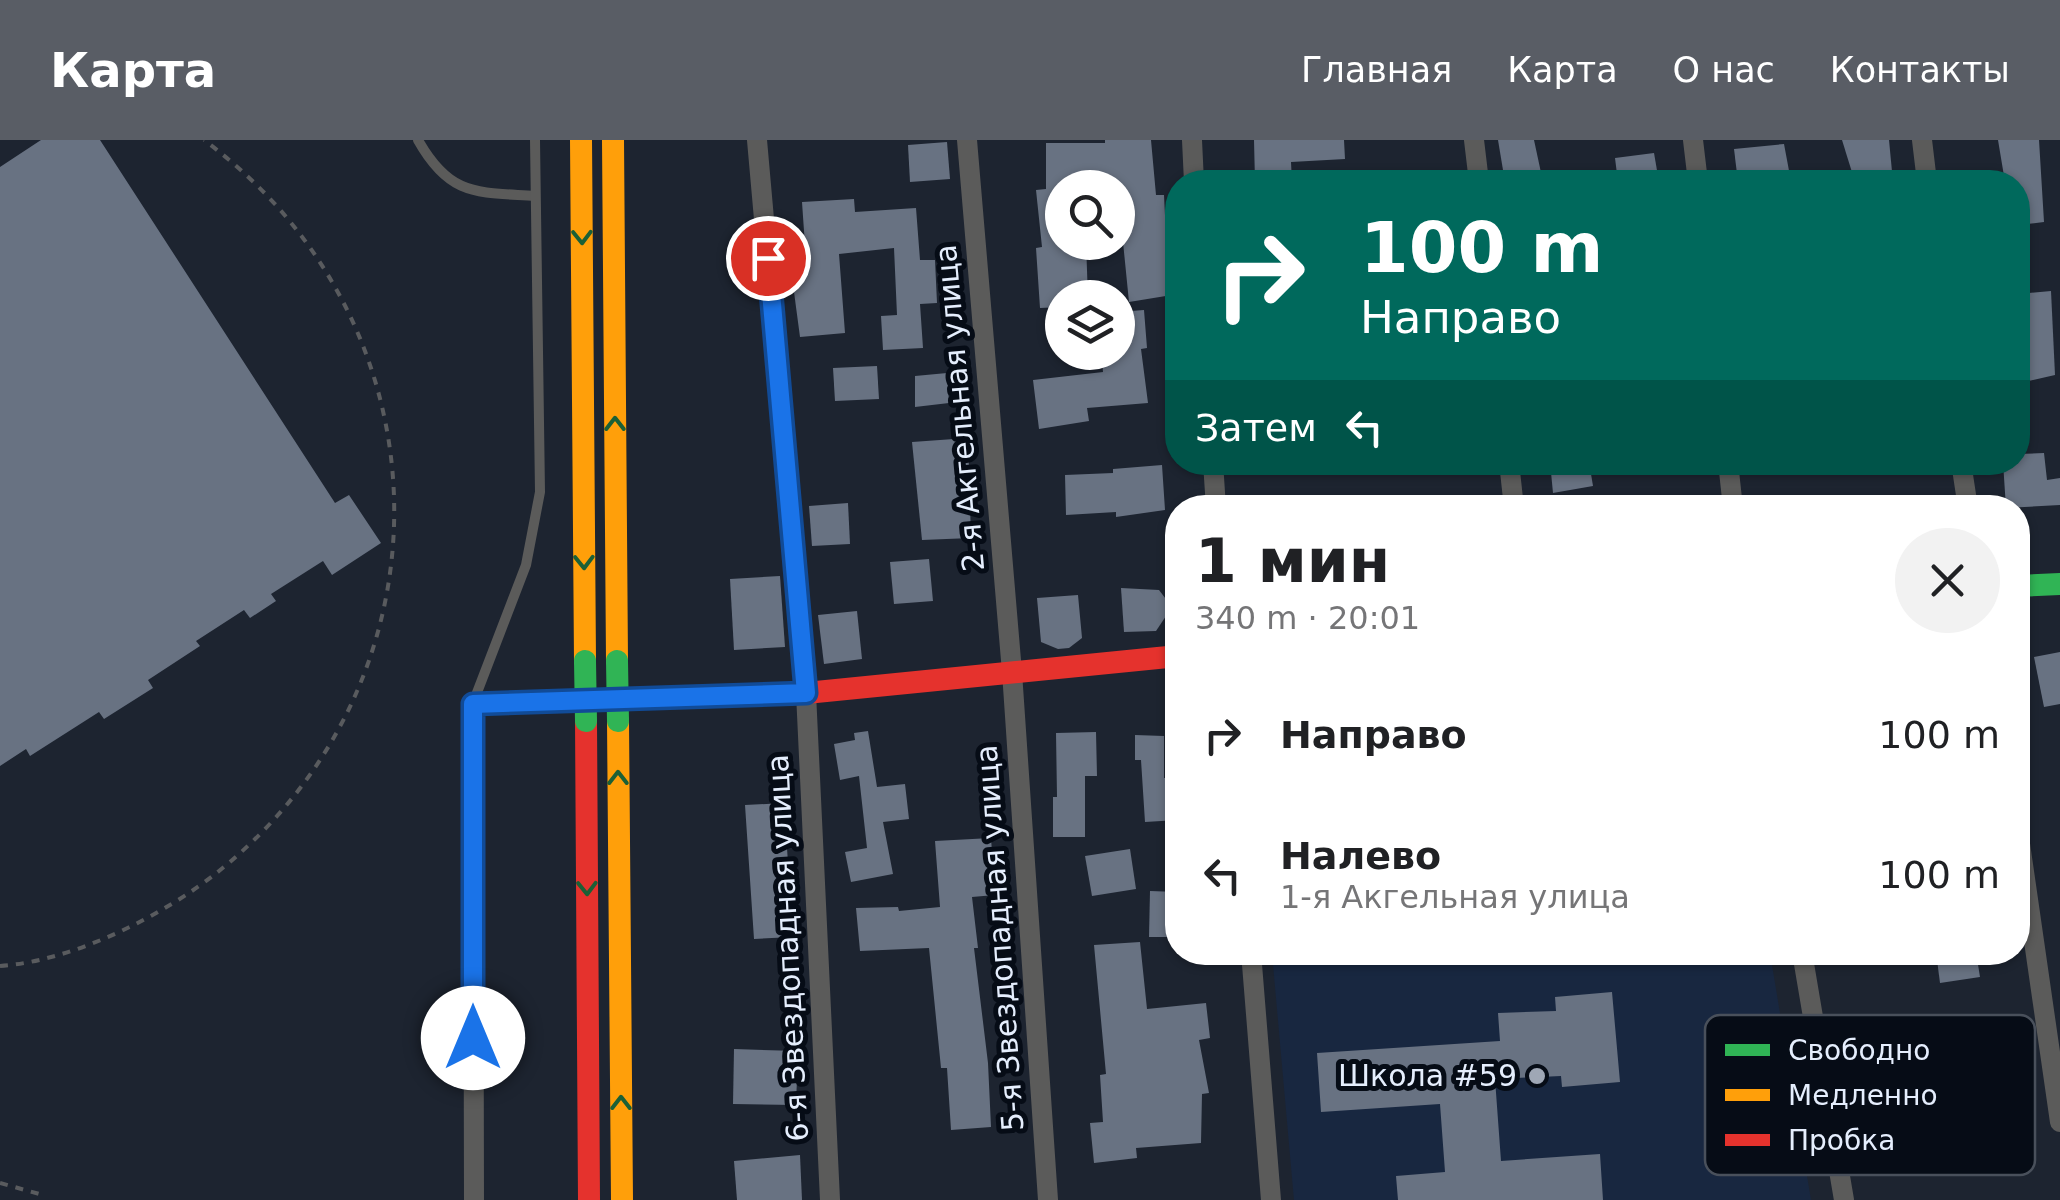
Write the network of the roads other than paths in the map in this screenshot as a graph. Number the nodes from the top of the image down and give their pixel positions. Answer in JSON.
{"nodes":[{"id":1,"x":418,"y":140,"type":"edge"},
{"id":2,"x":534,"y":140,"type":"edge"},
{"id":3,"x":581,"y":140,"type":"edge"},
{"id":4,"x":613,"y":140,"type":"edge"},
{"id":5,"x":757,"y":140,"type":"edge"},
{"id":6,"x":967,"y":140,"type":"edge"},
{"id":7,"x":1192,"y":140,"type":"edge"},
{"id":8,"x":1474,"y":140,"type":"edge"},
{"id":9,"x":1693,"y":140,"type":"edge"},
{"id":10,"x":1922,"y":140,"type":"edge"},
{"id":11,"x":1193,"y":170,"type":"edge"},
{"id":12,"x":1478,"y":170,"type":"edge"},
{"id":13,"x":1697,"y":170,"type":"edge"},
{"id":14,"x":1926,"y":170,"type":"edge"},
{"id":15,"x":536,"y":196,"type":"junction"},
{"id":16,"x":2060,"y":584,"type":"edge"},
{"id":17,"x":2030,"y":585,"type":"edge"},
{"id":18,"x":1165,"y":657,"type":"edge"},
{"id":19,"x":1012,"y":672,"type":"junction"},
{"id":20,"x":806,"y":693,"type":"junction"},
{"id":21,"x":473,"y":704,"type":"junction"},
{"id":22,"x":2030,"y":913,"type":"edge"},
{"id":23,"x":1252,"y":965,"type":"edge"},
{"id":24,"x":1804,"y":965,"type":"edge"},
{"id":25,"x":1813,"y":1015,"type":"edge"},
{"id":26,"x":2060,"y":1122,"type":"edge"},
{"id":27,"x":1840,"y":1175,"type":"edge"},
{"id":28,"x":474,"y":1200,"type":"edge"},
{"id":29,"x":589,"y":1200,"type":"edge"},
{"id":30,"x":622,"y":1200,"type":"edge"},
{"id":31,"x":830,"y":1200,"type":"edge"},
{"id":32,"x":1048,"y":1200,"type":"edge"},
{"id":33,"x":1271,"y":1200,"type":"edge"},
{"id":34,"x":1844,"y":1200,"type":"edge"}],
"edges":[{"from":1,"to":15,"type":"lane"},
{"from":2,"to":15,"type":"lane"},
{"from":3,"to":29,"type":"main road","one_way":true,"bridge":true},
{"from":30,"to":4,"type":"main road","one_way":true,"bridge":true},
{"from":5,"to":20,"type":"street","name":"6-я Звездопадная улица"},
{"from":6,"to":19,"type":"street","name":"2-я Акгельная улица"},
{"from":7,"to":11,"type":"street"},
{"from":8,"to":12,"type":"street"},
{"from":9,"to":13,"type":"street"},
{"from":10,"to":14,"type":"street"},
{"from":15,"to":21,"type":"lane"},
{"from":16,"to":17,"type":"main road"},
{"from":18,"to":19,"type":"main road"},
{"from":19,"to":20,"type":"main road"},
{"from":19,"to":32,"type":"street","name":"5-я Звездопадная улица"},
{"from":20,"to":21,"type":"street"},
{"from":20,"to":31,"type":"street","name":"6-я Звездопадная улица"},
{"from":21,"to":28,"type":"street"},
{"from":22,"to":26,"type":"street"},
{"from":23,"to":33,"type":"street"},
{"from":24,"to":25,"type":"street"},
{"from":27,"to":34,"type":"street"}]}
